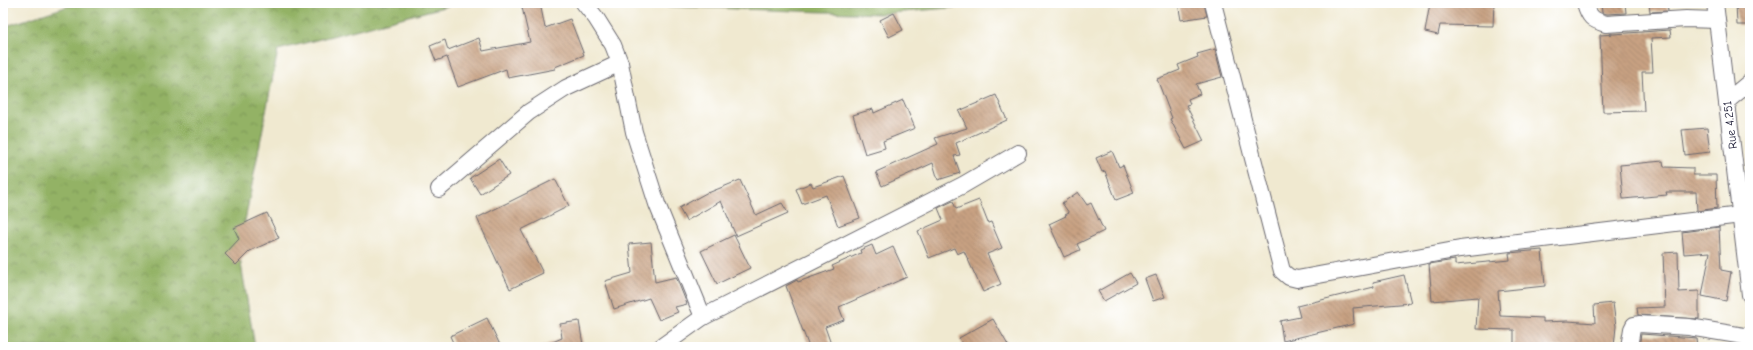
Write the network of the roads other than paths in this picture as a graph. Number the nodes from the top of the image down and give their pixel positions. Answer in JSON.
{"nodes":[{"id":1,"x":584,"y":3,"type":"edge"},
{"id":2,"x":1213,"y":3,"type":"edge"},
{"id":3,"x":1585,"y":3,"type":"edge"},
{"id":4,"x":1716,"y":3,"type":"edge"},
{"id":5,"x":1718,"y":20,"type":"junction"},
{"id":6,"x":620,"y":63,"type":"junction"},
{"id":7,"x":1748,"y":85,"type":"edge"},
{"id":8,"x":1727,"y":101,"type":"junction"},
{"id":9,"x":1018,"y":153,"type":"dead end"},
{"id":10,"x":439,"y":189,"type":"dead end"},
{"id":11,"x":1741,"y":215,"type":"junction"},
{"id":12,"x":1750,"y":295,"type":"edge"},
{"id":13,"x":703,"y":317,"type":"junction"},
{"id":14,"x":1750,"y":337,"type":"edge"},
{"id":15,"x":662,"y":347,"type":"edge"},
{"id":16,"x":1629,"y":347,"type":"edge"}],
"edges":[{"from":1,"to":6,"type":"street"},
{"from":2,"to":11,"type":"street"},
{"from":3,"to":5,"type":"street"},
{"from":4,"to":5,"type":"street","name":"Rue 4.251"},
{"from":5,"to":8,"type":"street","name":"Rue 4.251"},
{"from":6,"to":10,"type":"street"},
{"from":6,"to":13,"type":"street"},
{"from":7,"to":8,"type":"street"},
{"from":8,"to":11,"type":"street","name":"Rue 4.251"},
{"from":9,"to":13,"type":"street"},
{"from":11,"to":12,"type":"street","name":"Rue 4.251"},
{"from":13,"to":15,"type":"street"},
{"from":14,"to":16,"type":"street"}]}
